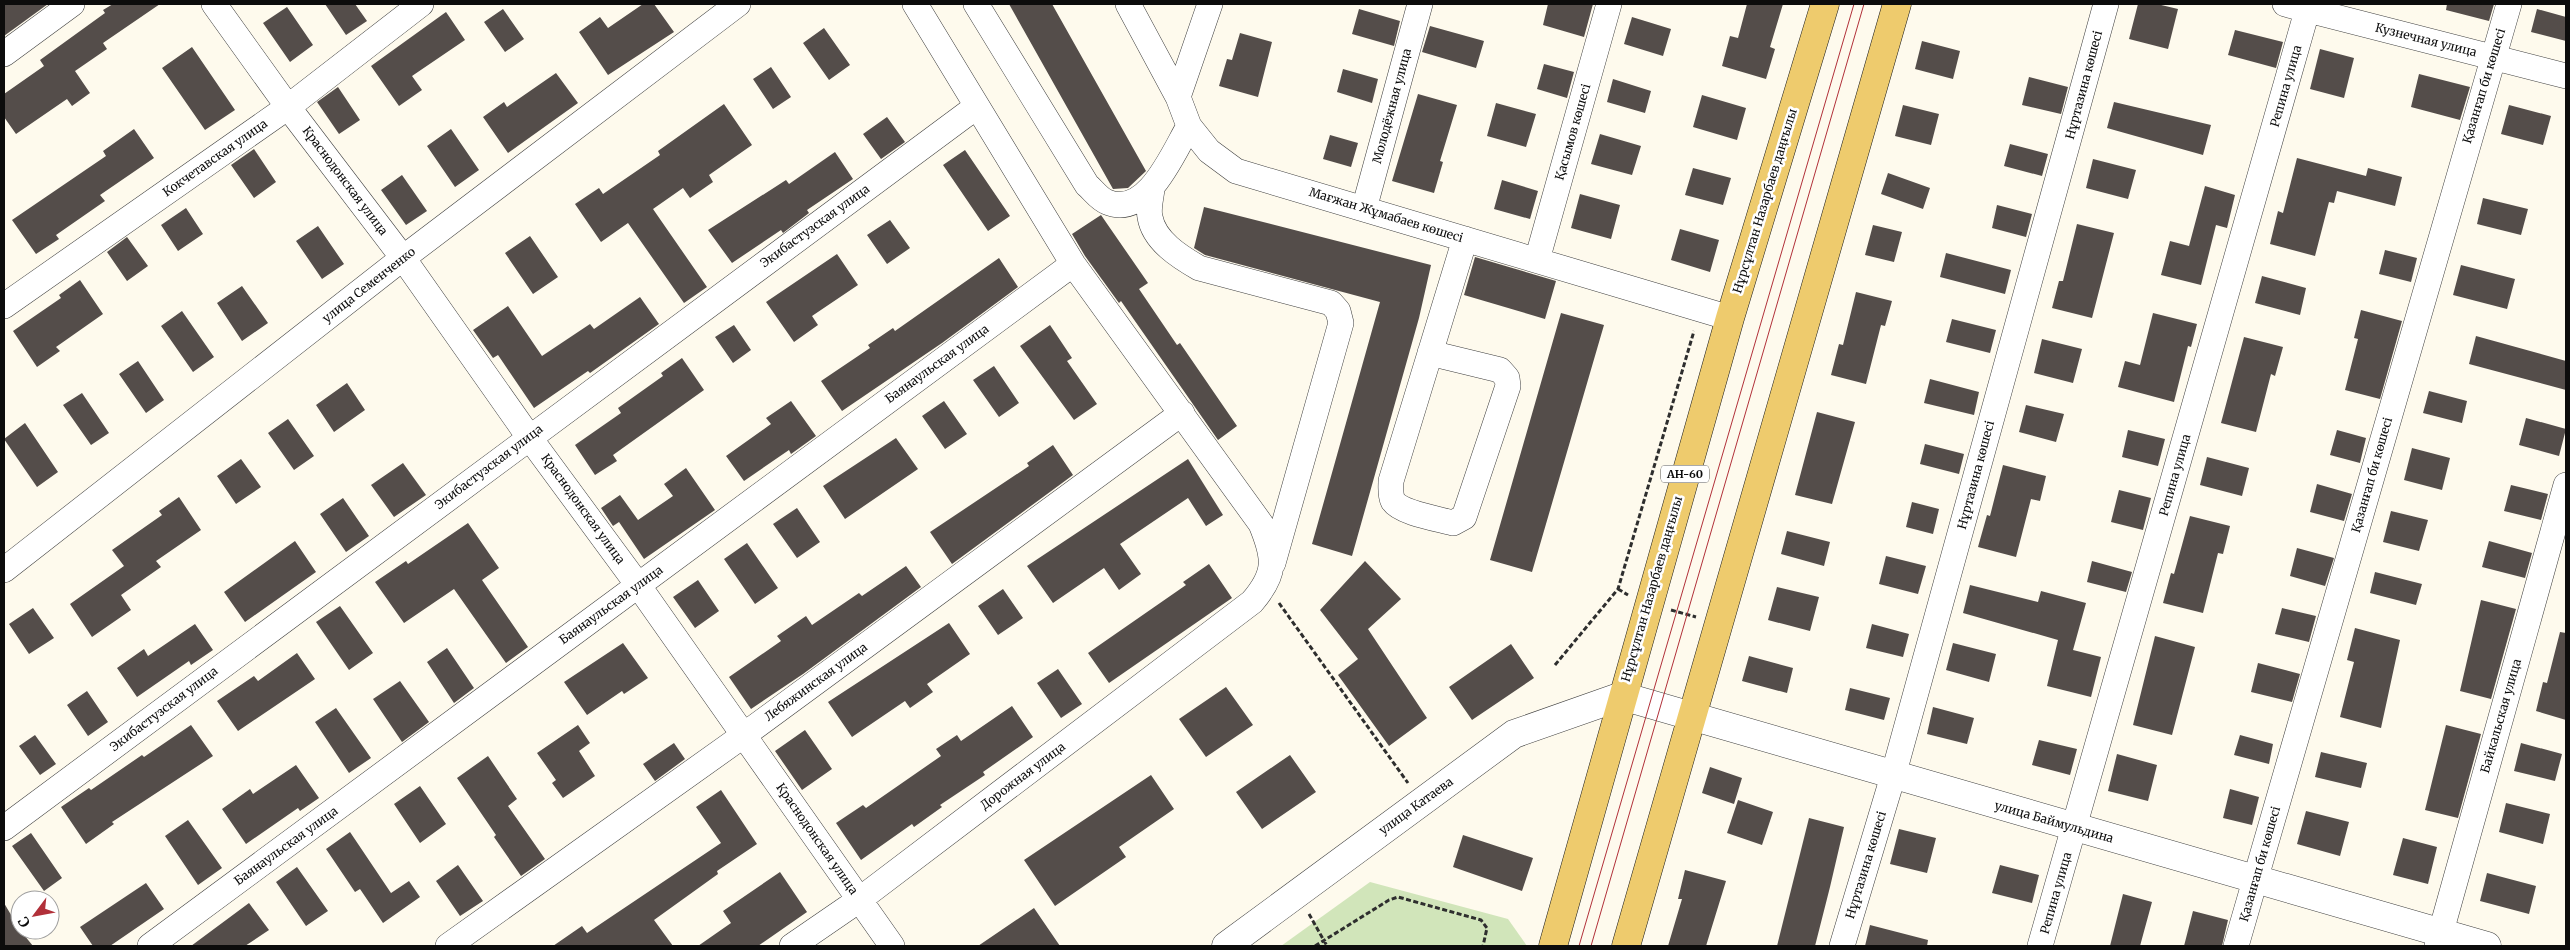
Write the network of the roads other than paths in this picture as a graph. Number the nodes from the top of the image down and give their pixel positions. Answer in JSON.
{"nodes":[{"id":1,"x":72,"y":4,"type":"edge"},
{"id":2,"x":214,"y":4,"type":"edge"},
{"id":3,"x":421,"y":4,"type":"edge"},
{"id":4,"x":738,"y":4,"type":"edge"},
{"id":5,"x":915,"y":4,"type":"edge"},
{"id":6,"x":976,"y":4,"type":"edge"},
{"id":7,"x":1128,"y":4,"type":"edge"},
{"id":8,"x":1210,"y":4,"type":"edge"},
{"id":9,"x":1420,"y":4,"type":"edge"},
{"id":10,"x":1609,"y":4,"type":"edge"},
{"id":11,"x":1825,"y":4,"type":"edge"},
{"id":12,"x":1897,"y":4,"type":"edge"},
{"id":13,"x":2106,"y":4,"type":"edge"},
{"id":14,"x":2509,"y":4,"type":"edge"},
{"id":15,"x":2301,"y":6,"type":"edge"},
{"id":16,"x":4,"y":54,"type":"edge"},
{"id":17,"x":2492,"y":57,"type":"junction"},
{"id":18,"x":2566,"y":76,"type":"edge"},
{"id":19,"x":1178,"y":97,"type":"junction"},
{"id":20,"x":288,"y":107,"type":"junction"},
{"id":21,"x":976,"y":107,"type":"junction"},
{"id":22,"x":1189,"y":126,"type":"junction"},
{"id":23,"x":1152,"y":189,"type":"junction"},
{"id":24,"x":1364,"y":209,"type":"junction"},
{"id":25,"x":1465,"y":239,"type":"junction"},
{"id":26,"x":403,"y":258,"type":"junction"},
{"id":27,"x":1538,"y":260,"type":"junction"},
{"id":28,"x":1073,"y":264,"type":"junction"},
{"id":29,"x":4,"y":306,"type":"edge"},
{"id":30,"x":1730,"y":318,"type":"junction"},
{"id":31,"x":1430,"y":353,"type":"junction"},
{"id":32,"x":1182,"y":413,"type":"junction"},
{"id":33,"x":530,"y":437,"type":"junction"},
{"id":34,"x":2566,"y":485,"type":"edge"},
{"id":35,"x":4,"y":570,"type":"edge"},
{"id":36,"x":638,"y":585,"type":"junction"},
{"id":37,"x":1263,"y":585,"type":"junction"},
{"id":38,"x":1622,"y":696,"type":"junction"},
{"id":39,"x":1692,"y":718,"type":"junction"},
{"id":40,"x":744,"y":735,"type":"junction"},
{"id":41,"x":1893,"y":776,"type":"junction"},
{"id":42,"x":2074,"y":827,"type":"junction"},
{"id":43,"x":4,"y":828,"type":"edge"},
{"id":44,"x":2255,"y":880,"type":"junction"},
{"id":45,"x":859,"y":900,"type":"junction"},
{"id":46,"x":2438,"y":940,"type":"edge"},
{"id":47,"x":150,"y":946,"type":"edge"},
{"id":48,"x":448,"y":946,"type":"edge"},
{"id":49,"x":792,"y":946,"type":"edge"},
{"id":50,"x":892,"y":946,"type":"edge"},
{"id":51,"x":1226,"y":946,"type":"edge"},
{"id":52,"x":1553,"y":946,"type":"edge"},
{"id":53,"x":1626,"y":946,"type":"edge"},
{"id":54,"x":1842,"y":946,"type":"edge"},
{"id":55,"x":2040,"y":946,"type":"edge"},
{"id":56,"x":2236,"y":946,"type":"edge"},
{"id":57,"x":2487,"y":946,"type":"edge"}],
"edges":[{"from":1,"to":16,"type":"street"},
{"from":2,"to":20,"type":"street","name":"Краснодонская улица"},
{"from":3,"to":20,"type":"street","name":"Кокчетавская улица"},
{"from":4,"to":26,"type":"street","name":"улица Семенченко"},
{"from":5,"to":21,"type":"street"},
{"from":6,"to":23,"type":"street"},
{"from":7,"to":19,"type":"street","name":"Мағжан Жұмабаев көшесі"},
{"from":8,"to":19,"type":"street"},
{"from":9,"to":24,"type":"street","name":"Молодёжная улица"},
{"from":10,"to":27,"type":"street","name":"Қасымов көшесі"},
{"from":11,"to":30,"type":"main road","name":"Нұрсұлтан Назарбаев даңғылы","number":"АН-60"},
{"from":12,"to":39,"type":"main road"},
{"from":13,"to":41,"type":"street","name":"Нұртазина көшесі"},
{"from":14,"to":17,"type":"street","name":"Қазанғап би көшесі"},
{"from":15,"to":17,"type":"street","name":"Кузнечная улица"},
{"from":15,"to":42,"type":"street","name":"Репина улица"},
{"from":17,"to":18,"type":"street","name":"Кузнечная улица"},
{"from":17,"to":44,"type":"street","name":"Қазанғап би көшесі"},
{"from":19,"to":22,"type":"street","name":"Мағжан Жұмабаев көшесі"},
{"from":20,"to":26,"type":"street","name":"Краснодонская улица"},
{"from":20,"to":29,"type":"street","name":"Кокчетавская улица"},
{"from":21,"to":28,"type":"street"},
{"from":21,"to":33,"type":"street","name":"Экибастузская улица"},
{"from":22,"to":23,"type":"street"},
{"from":22,"to":24,"type":"street","name":"Мағжан Жұмабаев көшесі"},
{"from":23,"to":37,"type":"street"},
{"from":24,"to":25,"type":"street","name":"Мағжан Жұмабаев көшесі"},
{"from":25,"to":27,"type":"street","name":"Мағжан Жұмабаев көшесі"},
{"from":25,"to":31,"type":"street"},
{"from":26,"to":33,"type":"street","name":"Краснодонская улица"},
{"from":26,"to":35,"type":"street","name":"улица Семенченко"},
{"from":27,"to":30,"type":"street","name":"Мағжан Жұмабаев көшесі"},
{"from":28,"to":32,"type":"street"},
{"from":28,"to":36,"type":"street","name":"Баянаульская улица"},
{"from":30,"to":38,"type":"main road","name":"Нұрсұлтан Назарбаев даңғылы","number":"АН-60"},
{"from":31,"to":31,"type":"street"},
{"from":32,"to":37,"type":"street"},
{"from":32,"to":40,"type":"street","name":"Лебяжинская улица"},
{"from":33,"to":36,"type":"street","name":"Краснодонская улица"},
{"from":33,"to":43,"type":"street","name":"Экибастузская улица"},
{"from":34,"to":46,"type":"street","name":"Байкальская улица"},
{"from":36,"to":40,"type":"street","name":"Краснодонская улица"},
{"from":36,"to":47,"type":"street","name":"Баянаульская улица"},
{"from":37,"to":45,"type":"street","name":"Дорожная улица"},
{"from":38,"to":39,"type":"street","name":"улица Баймульдина"},
{"from":38,"to":51,"type":"street","name":"улица Катаева"},
{"from":38,"to":52,"type":"main road","name":"Нұрсұлтан Назарбаев даңғылы","number":"АН-60"},
{"from":39,"to":41,"type":"street","name":"улица Баймульдина"},
{"from":39,"to":53,"type":"main road"},
{"from":40,"to":45,"type":"street","name":"Краснодонская улица"},
{"from":40,"to":48,"type":"street","name":"Лебяжинская улица"},
{"from":41,"to":42,"type":"street","name":"улица Баймульдина"},
{"from":41,"to":54,"type":"street","name":"Нұртазина көшесі"},
{"from":42,"to":44,"type":"street","name":"улица Баймульдина"},
{"from":42,"to":55,"type":"street","name":"Репина улица"},
{"from":44,"to":46,"type":"street","name":"улица Баймульдина"},
{"from":44,"to":56,"type":"street","name":"Қазанғап би көшесі"},
{"from":45,"to":49,"type":"street","name":"Дорожная улица"},
{"from":45,"to":50,"type":"street","name":"Краснодонская улица"},
{"from":46,"to":57,"type":"street","name":"улица Баймульдина"}]}
